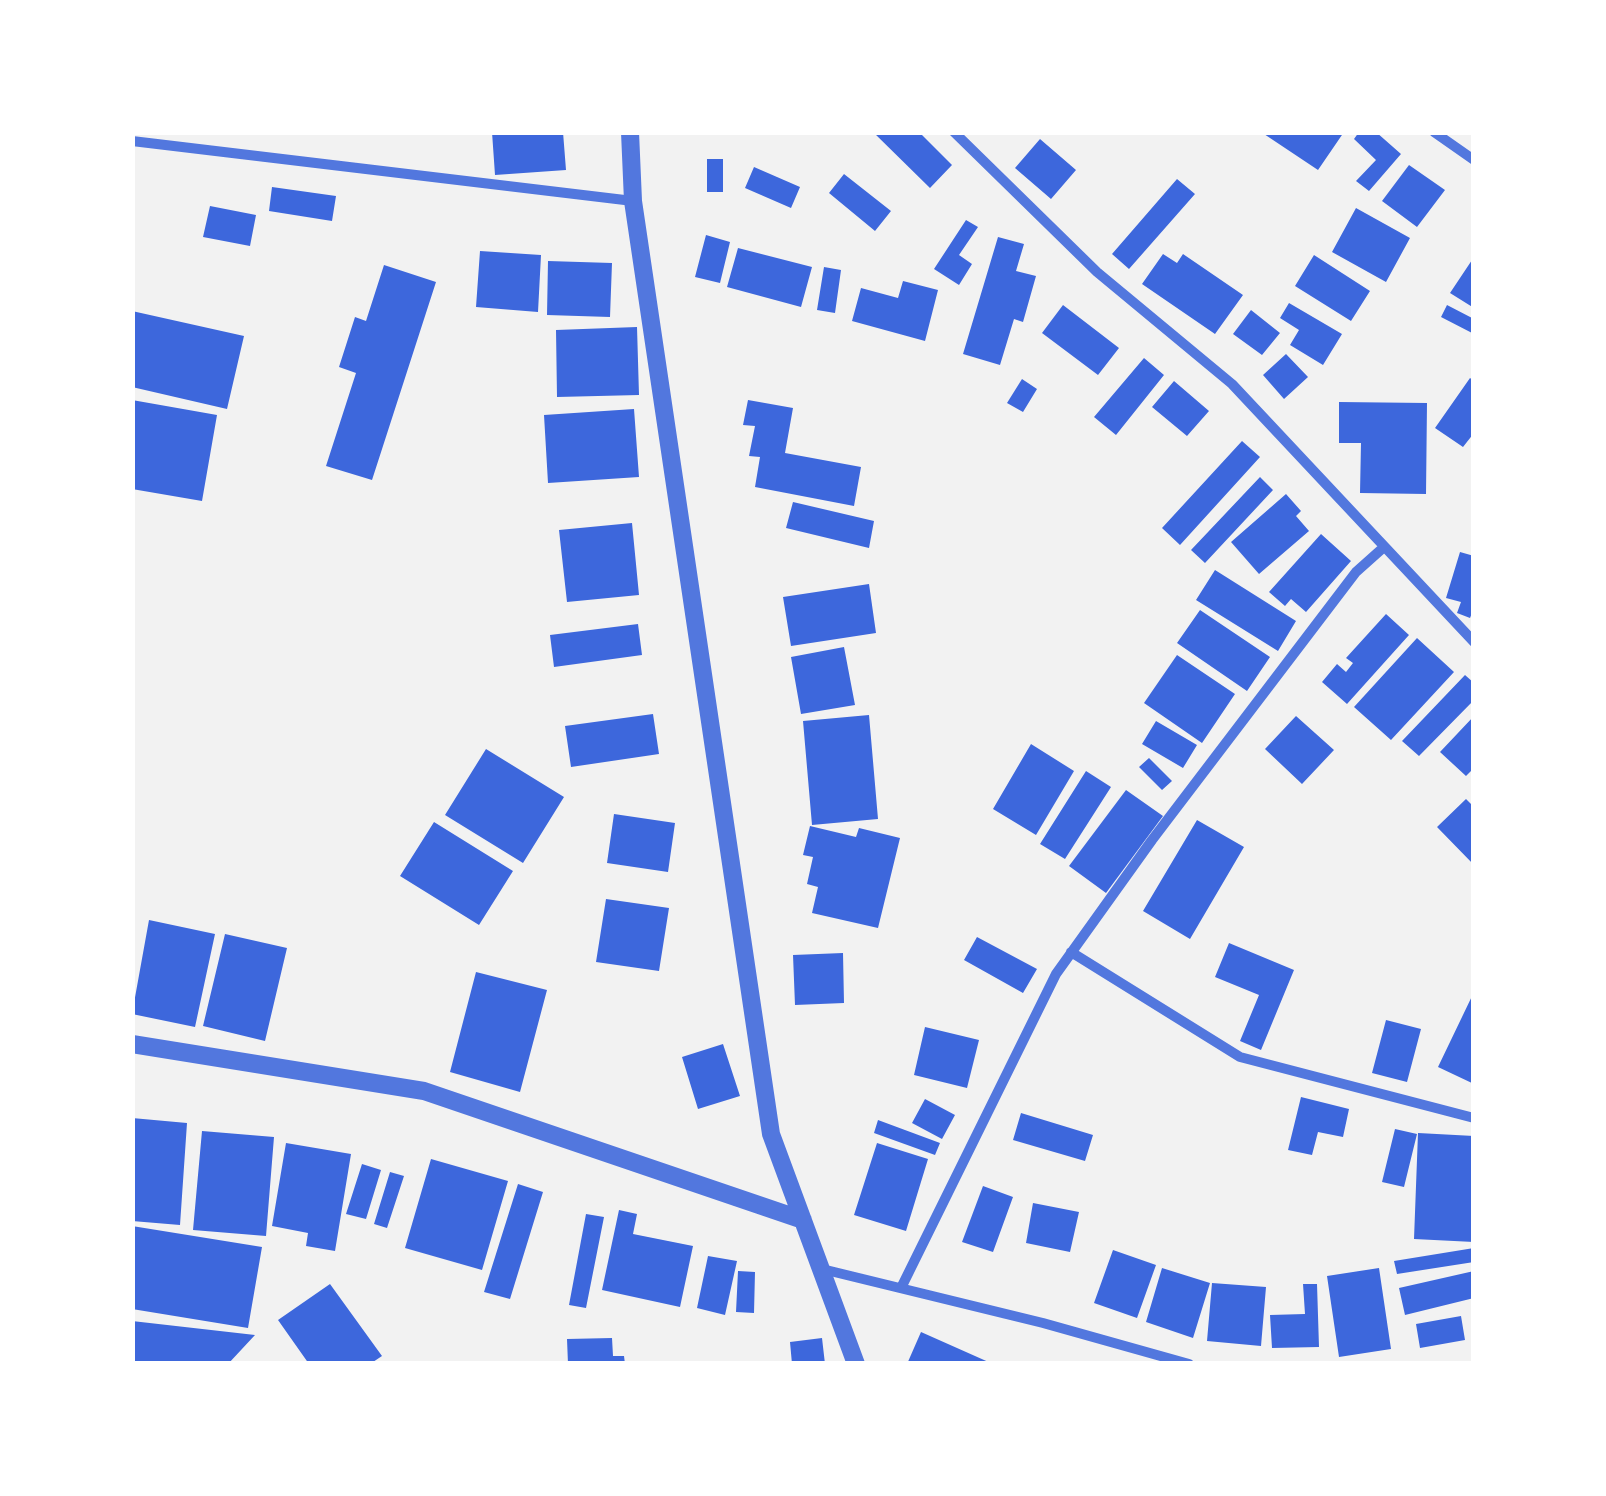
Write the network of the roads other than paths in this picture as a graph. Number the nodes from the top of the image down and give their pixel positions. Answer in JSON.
{"nodes":[{"id":1,"x":630,"y":132,"type":"edge"},
{"id":2,"x":954,"y":132,"type":"edge"},
{"id":3,"x":1434,"y":132,"type":"edge"},
{"id":4,"x":132,"y":142,"type":"edge"},
{"id":5,"x":1474,"y":160,"type":"edge"},
{"id":6,"x":633,"y":200,"type":"junction"},
{"id":7,"x":1384,"y":547,"type":"junction"},
{"id":8,"x":1474,"y":642,"type":"edge"},
{"id":9,"x":1071,"y":952,"type":"junction"},
{"id":10,"x":132,"y":1044,"type":"edge"},
{"id":11,"x":1474,"y":1118,"type":"edge"},
{"id":12,"x":803,"y":1220,"type":"junction"},
{"id":13,"x":821,"y":1269,"type":"junction"},
{"id":14,"x":901,"y":1288,"type":"junction"},
{"id":15,"x":856,"y":1364,"type":"edge"},
{"id":16,"x":1189,"y":1364,"type":"edge"}],
"edges":[{"from":1,"to":6,"type":"street"},
{"from":2,"to":7,"type":"street"},
{"from":3,"to":5,"type":"street"},
{"from":4,"to":6,"type":"street"},
{"from":6,"to":12,"type":"street"},
{"from":7,"to":8,"type":"street"},
{"from":7,"to":9,"type":"street"},
{"from":9,"to":11,"type":"street"},
{"from":9,"to":14,"type":"street"},
{"from":10,"to":12,"type":"street"},
{"from":12,"to":13,"type":"street"},
{"from":13,"to":14,"type":"street"},
{"from":13,"to":15,"type":"street"},
{"from":14,"to":16,"type":"street"}]}
